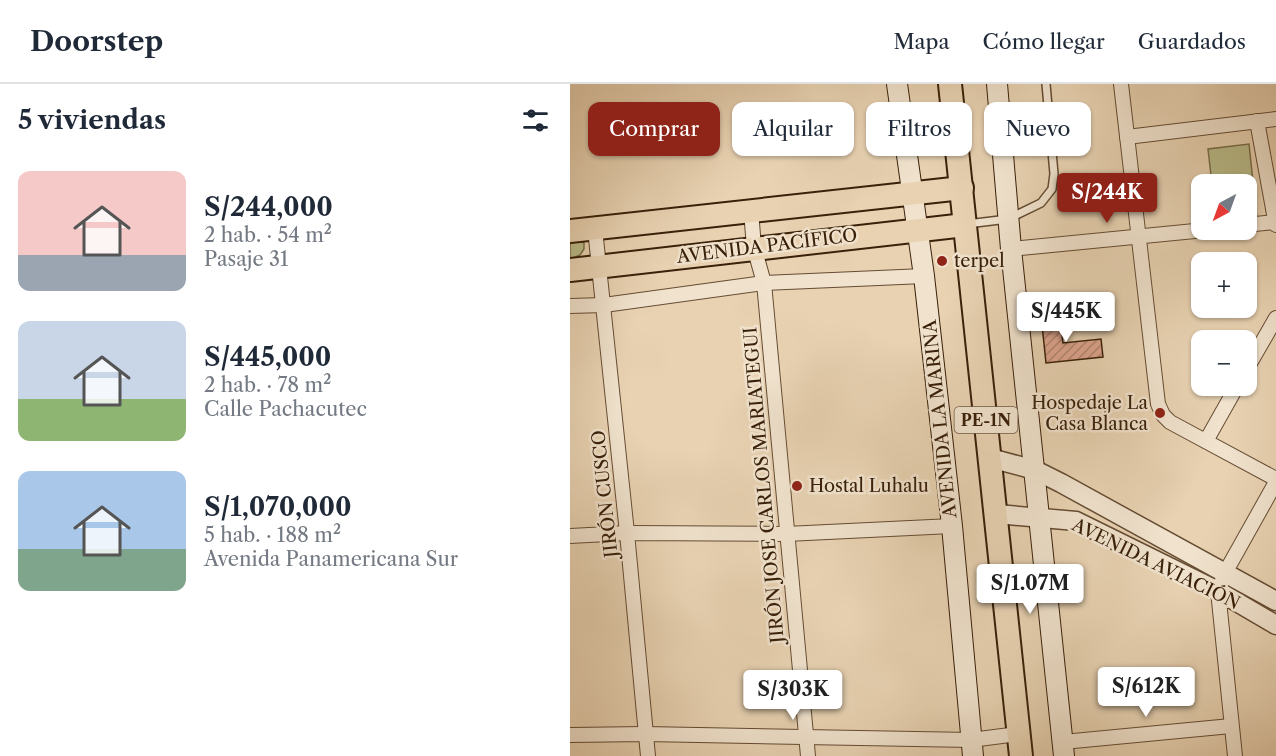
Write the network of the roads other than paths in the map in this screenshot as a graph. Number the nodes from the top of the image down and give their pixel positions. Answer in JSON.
{"nodes":[{"id":1,"x":897,"y":84,"type":"edge"},
{"id":2,"x":950,"y":84,"type":"edge"},
{"id":3,"x":997,"y":84,"type":"edge"},
{"id":4,"x":1046,"y":84,"type":"edge"},
{"id":5,"x":1121,"y":84,"type":"edge"},
{"id":6,"x":1276,"y":119,"type":"edge"},
{"id":7,"x":1257,"y":121,"type":"junction"},
{"id":8,"x":1126,"y":137,"type":"junction"},
{"id":9,"x":962,"y":188,"type":"junction"},
{"id":10,"x":910,"y":193,"type":"junction"},
{"id":11,"x":751,"y":211,"type":"junction"},
{"id":12,"x":1008,"y":219,"type":"junction"},
{"id":13,"x":1275,"y":223,"type":"edge"},
{"id":14,"x":1257,"y":224,"type":"edge"},
{"id":15,"x":965,"y":225,"type":"junction"},
{"id":16,"x":595,"y":229,"type":"junction"},
{"id":17,"x":917,"y":230,"type":"junction"},
{"id":18,"x":570,"y":231,"type":"edge"},
{"id":19,"x":1191,"y":231,"type":"edge"},
{"id":20,"x":1138,"y":237,"type":"junction"},
{"id":21,"x":754,"y":247,"type":"junction"},
{"id":22,"x":1011,"y":249,"type":"junction"},
{"id":23,"x":600,"y":266,"type":"junction"},
{"id":24,"x":570,"y":270,"type":"edge"},
{"id":25,"x":924,"y":276,"type":"junction"},
{"id":26,"x":764,"y":284,"type":"junction"},
{"id":27,"x":604,"y":305,"type":"junction"},
{"id":28,"x":570,"y":306,"type":"edge"},
{"id":29,"x":1276,"y":318,"type":"edge"},
{"id":30,"x":1257,"y":351,"type":"edge"},
{"id":31,"x":1232,"y":396,"type":"edge"},
{"id":32,"x":1206,"y":441,"type":"junction"},
{"id":33,"x":990,"y":458,"type":"junction"},
{"id":34,"x":1035,"y":471,"type":"junction"},
{"id":35,"x":1276,"y":481,"type":"edge"},
{"id":36,"x":997,"y":514,"type":"junction"},
{"id":37,"x":1038,"y":517,"type":"junction"},
{"id":38,"x":952,"y":526,"type":"junction"},
{"id":39,"x":627,"y":533,"type":"junction"},
{"id":40,"x":786,"y":534,"type":"junction"},
{"id":41,"x":570,"y":536,"type":"edge"},
{"id":42,"x":1225,"y":573,"type":"junction"},
{"id":43,"x":1218,"y":591,"type":"junction"},
{"id":44,"x":1276,"y":601,"type":"edge"},
{"id":45,"x":1276,"y":625,"type":"edge"},
{"id":46,"x":1232,"y":726,"type":"junction"},
{"id":47,"x":645,"y":734,"type":"junction"},
{"id":48,"x":570,"y":735,"type":"edge"},
{"id":49,"x":806,"y":737,"type":"junction"},
{"id":50,"x":1019,"y":745,"type":"edge"},
{"id":51,"x":972,"y":748,"type":"edge"},
{"id":52,"x":1063,"y":749,"type":"edge"},
{"id":53,"x":648,"y":756,"type":"edge"},
{"id":54,"x":808,"y":756,"type":"edge"},
{"id":55,"x":1235,"y":756,"type":"edge"}],
"edges":[{"from":1,"to":10,"type":"main road","name":"AVENIDA LA MARINA"},
{"from":2,"to":9,"type":"main road","number":"PE-1N"},
{"from":3,"to":12,"type":"main road"},
{"from":4,"to":12,"type":"lane"},
{"from":5,"to":8,"type":"street"},
{"from":6,"to":7,"type":"street"},
{"from":7,"to":8,"type":"street"},
{"from":7,"to":13,"type":"street"},
{"from":8,"to":20,"type":"street"},
{"from":9,"to":10,"type":"main road","name":"AVENIDA PACÍFICO"},
{"from":9,"to":15,"type":"main road","number":"PE-1N"},
{"from":10,"to":11,"type":"main road","name":"AVENIDA PACÍFICO"},
{"from":10,"to":17,"type":"main road","name":"AVENIDA LA MARINA"},
{"from":11,"to":16,"type":"main road","name":"AVENIDA PACÍFICO"},
{"from":11,"to":21,"type":"street","name":"JIRÓN JOSE CARLOS MARIATEGUI"},
{"from":12,"to":15,"type":"lane"},
{"from":12,"to":22,"type":"main road"},
{"from":13,"to":14,"type":"street"},
{"from":15,"to":17,"type":"main road","name":"AVENIDA PACÍFICO"},
{"from":15,"to":33,"type":"main road","number":"PE-1N"},
{"from":16,"to":18,"type":"main road","name":"AVENIDA PACÍFICO"},
{"from":16,"to":23,"type":"street","name":"JIRÓN CUSCO"},
{"from":17,"to":21,"type":"main road","name":"AVENIDA PACÍFICO"},
{"from":17,"to":25,"type":"main road","name":"AVENIDA LA MARINA"},
{"from":19,"to":20,"type":"street"},
{"from":20,"to":22,"type":"street"},
{"from":20,"to":32,"type":"street"},
{"from":21,"to":23,"type":"main road","name":"AVENIDA PACÍFICO"},
{"from":21,"to":26,"type":"street","name":"JIRÓN JOSE CARLOS MARIATEGUI"},
{"from":22,"to":34,"type":"main road"},
{"from":23,"to":24,"type":"main road","name":"AVENIDA PACÍFICO"},
{"from":23,"to":27,"type":"street","name":"JIRÓN CUSCO"},
{"from":25,"to":26,"type":"street"},
{"from":25,"to":38,"type":"main road","name":"AVENIDA LA MARINA"},
{"from":26,"to":27,"type":"street"},
{"from":26,"to":40,"type":"street","name":"JIRÓN JOSE CARLOS MARIATEGUI"},
{"from":27,"to":28,"type":"street"},
{"from":27,"to":39,"type":"street","name":"JIRÓN CUSCO"},
{"from":29,"to":30,"type":"street"},
{"from":31,"to":32,"type":"street"},
{"from":32,"to":35,"type":"street"},
{"from":33,"to":34,"type":"street","name":"AVENIDA AVIACIÓN"},
{"from":33,"to":36,"type":"main road","number":"PE-1N"},
{"from":34,"to":37,"type":"main road"},
{"from":34,"to":42,"type":"street","name":"AVENIDA AVIACIÓN"},
{"from":35,"to":42,"type":"street"},
{"from":36,"to":37,"type":"street","name":"AVENIDA AVIACIÓN"},
{"from":36,"to":50,"type":"main road","number":"PE-1N"},
{"from":37,"to":43,"type":"street","name":"AVENIDA AVIACIÓN"},
{"from":37,"to":52,"type":"main road"},
{"from":38,"to":40,"type":"street"},
{"from":38,"to":51,"type":"main road","name":"AVENIDA LA MARINA"},
{"from":39,"to":40,"type":"street"},
{"from":39,"to":41,"type":"street"},
{"from":39,"to":47,"type":"street","name":"JIRÓN CUSCO"},
{"from":40,"to":49,"type":"street","name":"JIRÓN JOSE CARLOS MARIATEGUI"},
{"from":42,"to":43,"type":"street"},
{"from":42,"to":44,"type":"street","name":"AVENIDA AVIACIÓN"},
{"from":43,"to":45,"type":"street","name":"AVENIDA AVIACIÓN"},
{"from":43,"to":46,"type":"street"},
{"from":46,"to":52,"type":"street"},
{"from":46,"to":55,"type":"street"},
{"from":47,"to":48,"type":"street"},
{"from":47,"to":49,"type":"street"},
{"from":47,"to":53,"type":"street","name":"JIRÓN CUSCO"},
{"from":49,"to":51,"type":"street"},
{"from":49,"to":54,"type":"street","name":"JIRÓN JOSE CARLOS MARIATEGUI"},
{"from":50,"to":51,"type":"street"}]}
